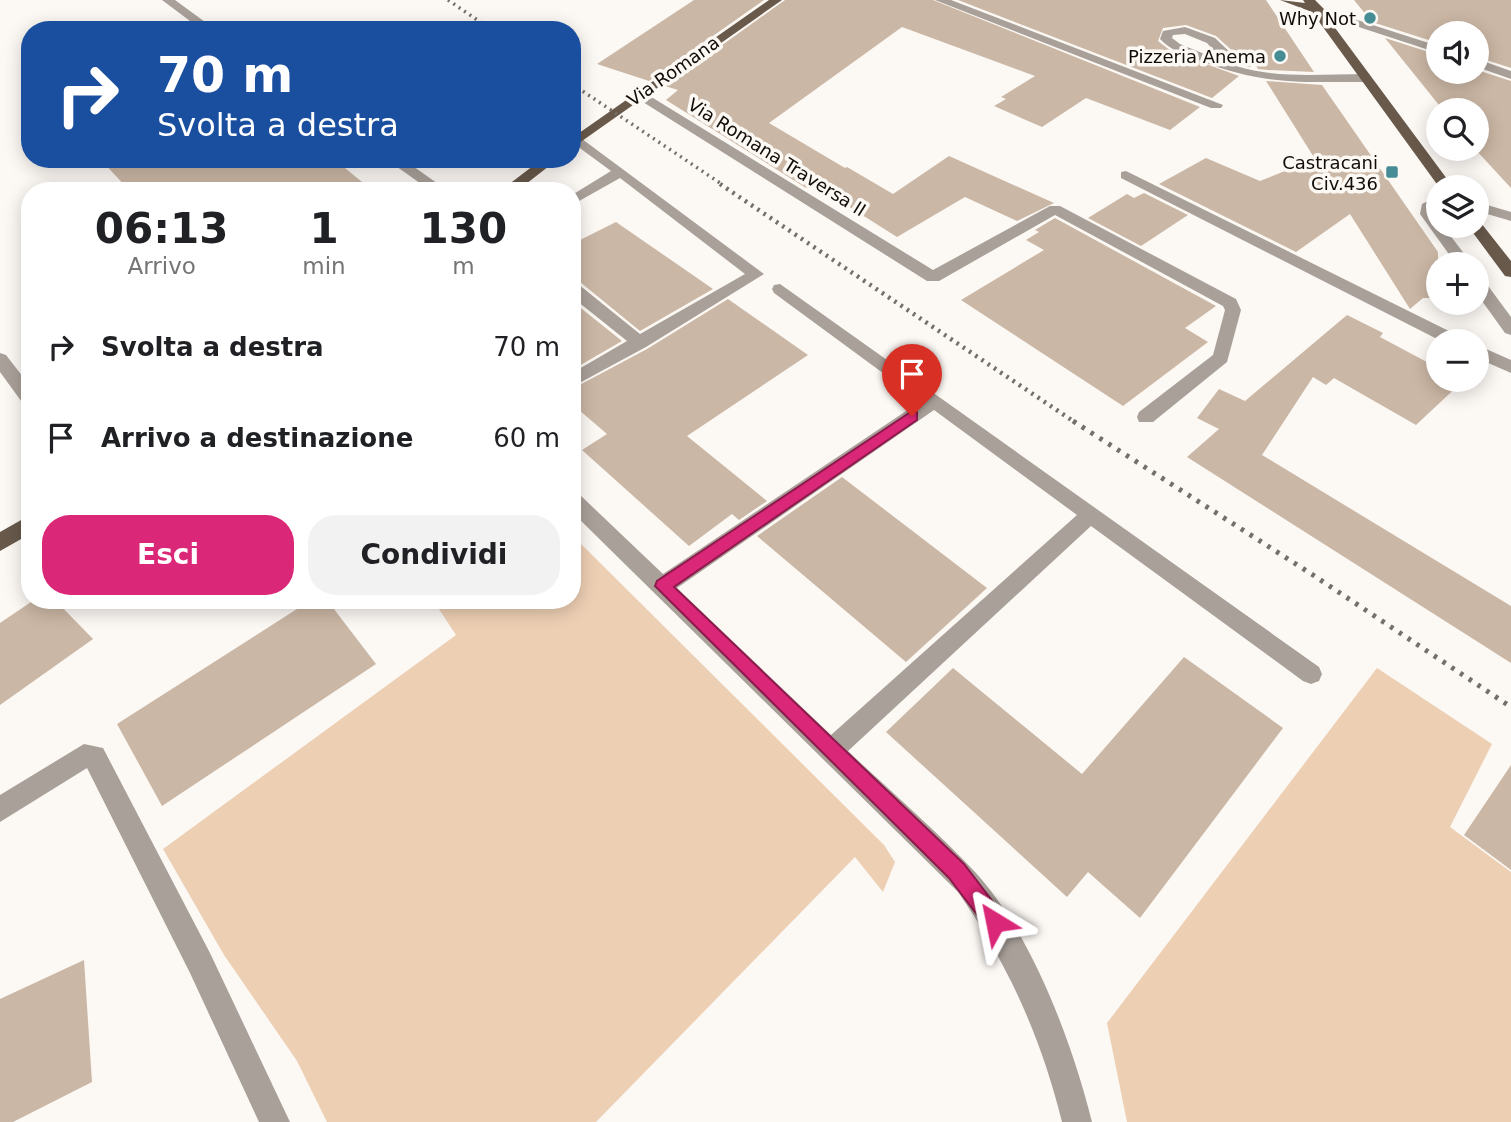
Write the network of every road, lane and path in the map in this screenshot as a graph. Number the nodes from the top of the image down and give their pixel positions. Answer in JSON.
{"nodes":[{"id":1,"x":168,"y":0,"type":"edge"},
{"id":2,"x":776,"y":0,"type":"edge"},
{"id":3,"x":941,"y":0,"type":"edge"},
{"id":4,"x":1286,"y":0,"type":"edge"},
{"id":5,"x":1309,"y":0,"type":"edge"},
{"id":6,"x":1320,"y":11,"type":"junction"},
{"id":7,"x":197,"y":21,"type":"edge"},
{"id":8,"x":1426,"y":46,"type":"edge"},
{"id":9,"x":1489,"y":67,"type":"edge"},
{"id":10,"x":1229,"y":68,"type":"junction"},
{"id":11,"x":1511,"y":75,"type":"edge"},
{"id":12,"x":1365,"y":78,"type":"junction"},
{"id":13,"x":640,"y":94,"type":"junction"},
{"id":14,"x":1216,"y":105,"type":"dead end"},
{"id":15,"x":581,"y":138,"type":"edge"},
{"id":16,"x":581,"y":146,"type":"edge"},
{"id":17,"x":406,"y":168,"type":"edge"},
{"id":18,"x":539,"y":168,"type":"edge"},
{"id":19,"x":620,"y":172,"type":"junction"},
{"id":20,"x":1126,"y":175,"type":"dead end"},
{"id":21,"x":1437,"y":175,"type":"edge"},
{"id":22,"x":428,"y":182,"type":"edge"},
{"id":23,"x":519,"y":182,"type":"edge"},
{"id":24,"x":581,"y":196,"type":"edge"},
{"id":25,"x":1489,"y":210,"type":"edge"},
{"id":26,"x":1511,"y":217,"type":"edge"},
{"id":27,"x":1485,"y":238,"type":"edge"},
{"id":28,"x":1511,"y":272,"type":"edge"},
{"id":29,"x":780,"y":289,"type":"dead end"},
{"id":30,"x":581,"y":295,"type":"edge"},
{"id":31,"x":1489,"y":299,"type":"edge"},
{"id":32,"x":1431,"y":329,"type":"edge"},
{"id":33,"x":1511,"y":329,"type":"edge"},
{"id":34,"x":640,"y":343,"type":"junction"},
{"id":35,"x":1489,"y":357,"type":"edge"},
{"id":36,"x":0,"y":359,"type":"edge"},
{"id":37,"x":1511,"y":367,"type":"edge"},
{"id":38,"x":581,"y":376,"type":"edge"},
{"id":39,"x":21,"y":388,"type":"edge"},
{"id":40,"x":934,"y":401,"type":"junction"},
{"id":41,"x":1146,"y":418,"type":"dead end"},
{"id":42,"x":581,"y":508,"type":"edge"},
{"id":43,"x":1091,"y":514,"type":"junction"},
{"id":44,"x":21,"y":529,"type":"edge"},
{"id":45,"x":0,"y":543,"type":"edge"},
{"id":46,"x":663,"y":586,"type":"junction"},
{"id":47,"x":1311,"y":674,"type":"dead end"},
{"id":48,"x":832,"y":750,"type":"junction"},
{"id":49,"x":0,"y":809,"type":"edge"},
{"id":50,"x":275,"y":1122,"type":"edge"},
{"id":51,"x":1077,"y":1122,"type":"edge"}],
"edges":[{"from":1,"to":7,"type":"street"},
{"from":2,"to":13,"type":"main road","name":"Via Romana"},
{"from":3,"to":14,"type":"street"},
{"from":4,"to":6,"type":"main road"},
{"from":5,"to":6,"type":"main road"},
{"from":6,"to":8,"type":"street"},
{"from":6,"to":12,"type":"main road"},
{"from":9,"to":11,"type":"street"},
{"from":10,"to":10,"type":"street"},
{"from":10,"to":12,"type":"street"},
{"from":12,"to":21,"type":"main road"},
{"from":13,"to":15,"type":"main road","name":"Via Romana"},
{"from":13,"to":41,"type":"street","name":"Via Romana Traversa II"},
{"from":16,"to":19,"type":"street"},
{"from":17,"to":22,"type":"street"},
{"from":18,"to":23,"type":"main road"},
{"from":19,"to":24,"type":"street"},
{"from":19,"to":34,"type":"street"},
{"from":20,"to":32,"type":"street"},
{"from":25,"to":26,"type":"street"},
{"from":27,"to":28,"type":"main road"},
{"from":29,"to":40,"type":"street"},
{"from":30,"to":34,"type":"street"},
{"from":31,"to":33,"type":"street"},
{"from":34,"to":38,"type":"street"},
{"from":35,"to":37,"type":"street"},
{"from":36,"to":39,"type":"street"},
{"from":40,"to":43,"type":"street"},
{"from":40,"to":46,"type":"street"},
{"from":42,"to":46,"type":"street"},
{"from":43,"to":47,"type":"street"},
{"from":43,"to":48,"type":"street"},
{"from":44,"to":45,"type":"main road"},
{"from":46,"to":48,"type":"street"},
{"from":48,"to":51,"type":"street"},
{"from":49,"to":50,"type":"street"}]}
